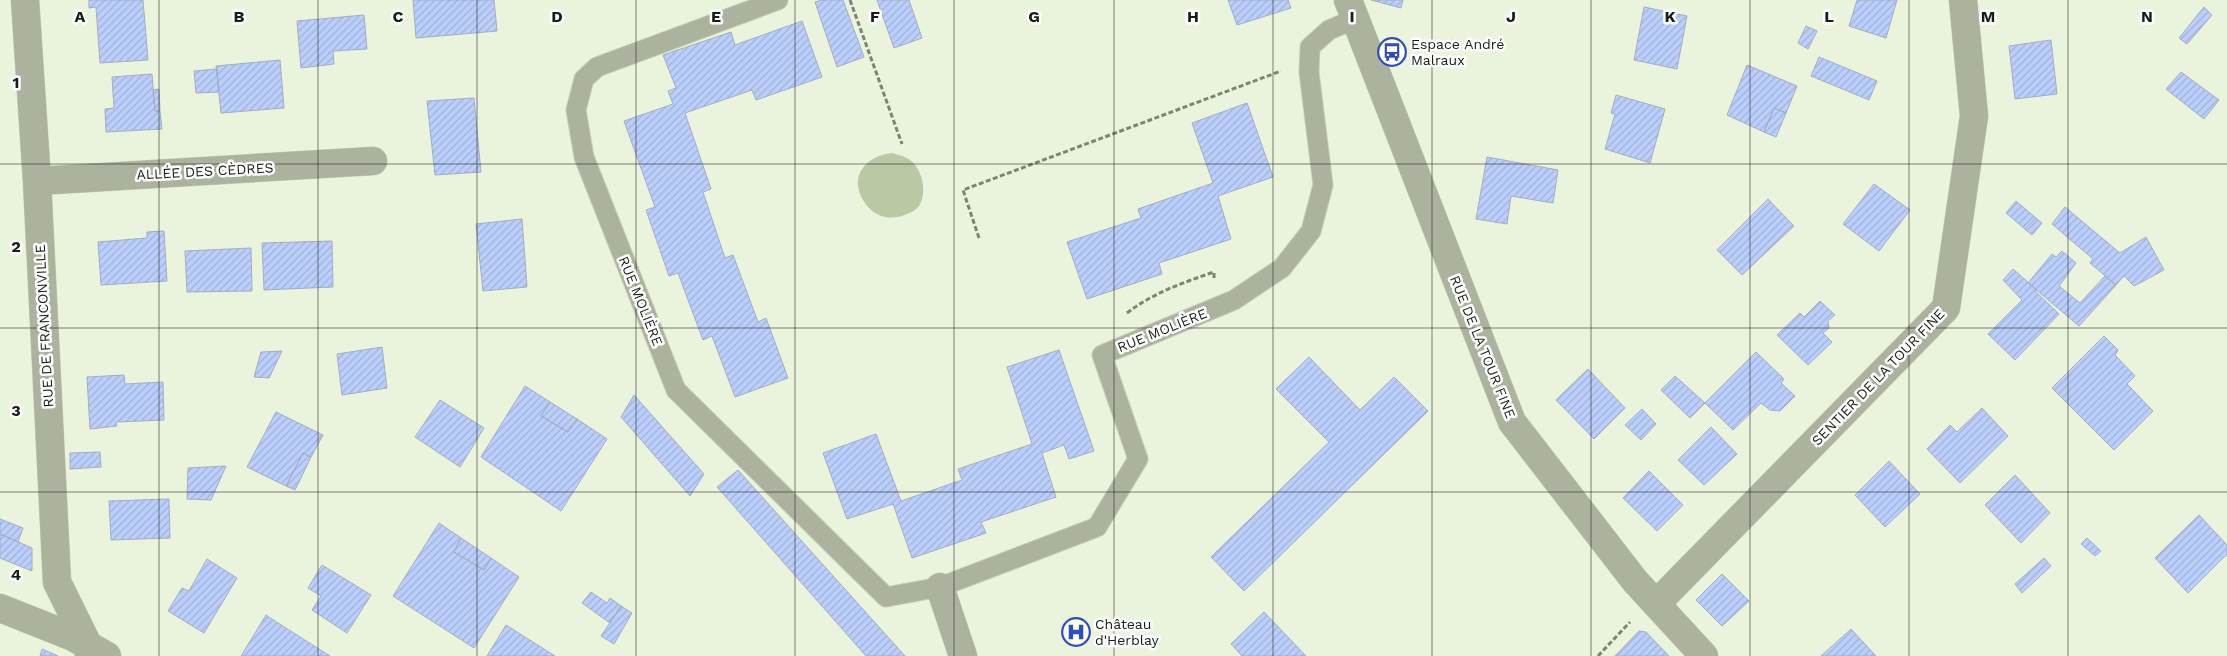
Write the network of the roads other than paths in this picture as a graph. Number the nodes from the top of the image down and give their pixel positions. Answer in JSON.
{"nodes":[{"id":1,"x":25,"y":0,"type":"edge"},
{"id":2,"x":778,"y":0,"type":"edge"},
{"id":3,"x":1963,"y":0,"type":"edge"},
{"id":4,"x":1351,"y":9,"type":"edge"},
{"id":5,"x":373,"y":161,"type":"dead end"},
{"id":6,"x":37,"y":181,"type":"junction"},
{"id":7,"x":940,"y":587,"type":"junction"},
{"id":8,"x":1656,"y":604,"type":"junction"},
{"id":9,"x":0,"y":608,"type":"edge"},
{"id":10,"x":95,"y":652,"type":"edge"},
{"id":11,"x":963,"y":656,"type":"edge"},
{"id":12,"x":1704,"y":656,"type":"edge"}],
"edges":[{"from":1,"to":6,"type":"street","name":"RUE DE FRANCONVILLE"},
{"from":2,"to":7,"type":"lane","name":"RUE MOLIÈRE"},
{"from":3,"to":8,"type":"street","name":"SENTIER DE LA TOUR FINE"},
{"from":4,"to":7,"type":"lane","name":"RUE MOLIÈRE"},
{"from":4,"to":8,"type":"street","name":"RUE DE LA TOUR FINE"},
{"from":5,"to":6,"type":"street","name":"ALLÉE DES CÈDRES"},
{"from":6,"to":10,"type":"street","name":"RUE DE FRANCONVILLE"},
{"from":7,"to":11,"type":"street"},
{"from":8,"to":12,"type":"street","name":"RUE DE LA TOUR FINE"},
{"from":9,"to":10,"type":"street"}]}
